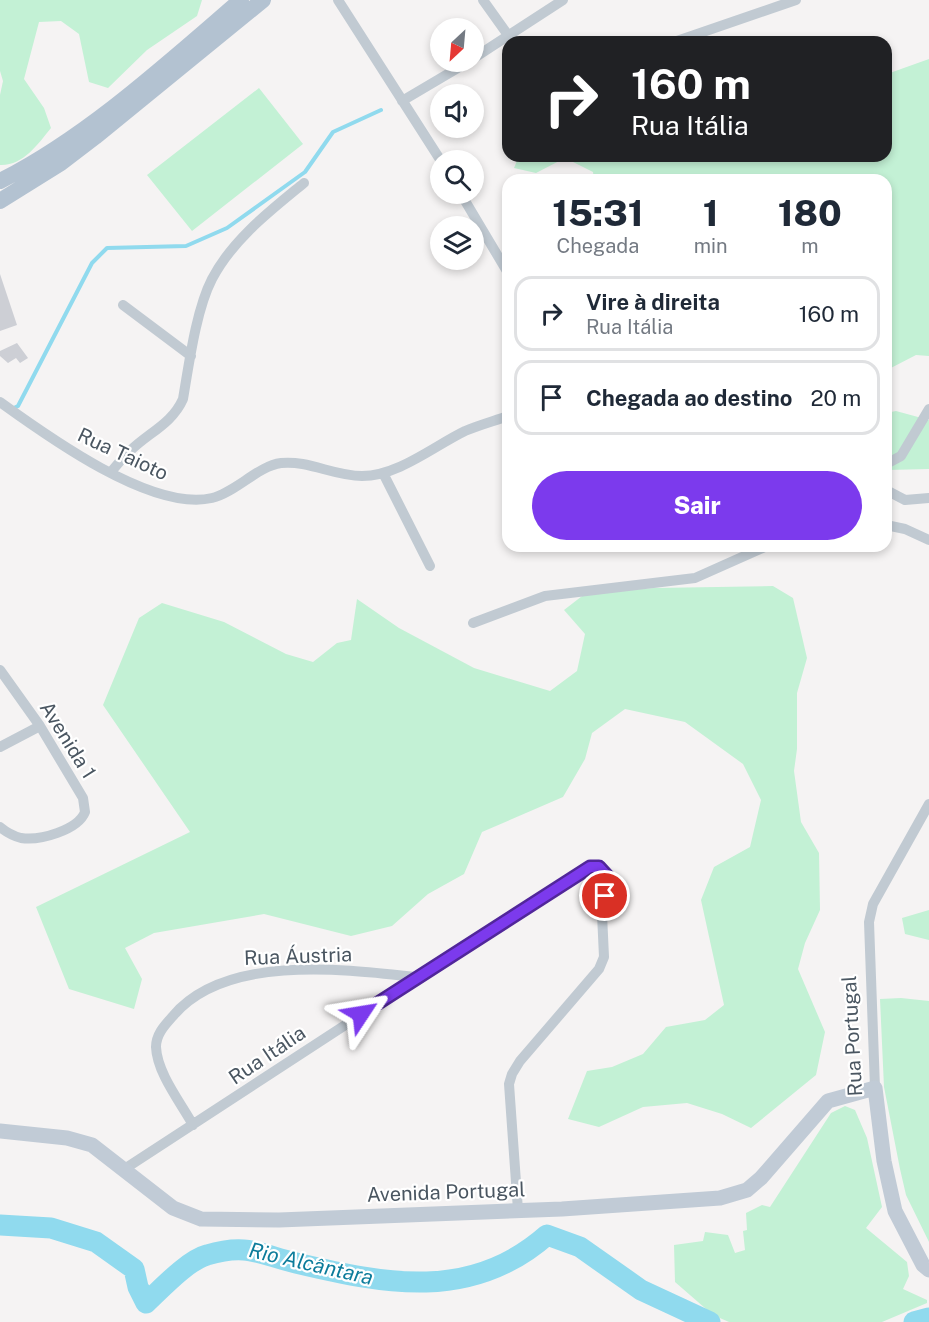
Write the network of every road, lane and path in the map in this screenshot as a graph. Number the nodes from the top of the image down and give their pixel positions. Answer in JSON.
{"nodes":[{"id":1,"x":241,"y":0,"type":"edge"},
{"id":2,"x":263,"y":0,"type":"edge"},
{"id":3,"x":338,"y":0,"type":"edge"},
{"id":4,"x":483,"y":0,"type":"edge"},
{"id":5,"x":563,"y":0,"type":"edge"},
{"id":6,"x":796,"y":0,"type":"edge"},
{"id":7,"x":508,"y":36,"type":"edge"},
{"id":8,"x":516,"y":36,"type":"edge"},
{"id":9,"x":691,"y":36,"type":"edge"},
{"id":10,"x":502,"y":44,"type":"edge"},
{"id":11,"x":484,"y":53,"type":"edge"},
{"id":12,"x":451,"y":72,"type":"edge"},
{"id":13,"x":402,"y":101,"type":"junction"},
{"id":14,"x":433,"y":150,"type":"edge"},
{"id":15,"x":0,"y":181,"type":"edge"},
{"id":16,"x":304,"y":183,"type":"dead end"},
{"id":17,"x":0,"y":201,"type":"edge"},
{"id":18,"x":467,"y":204,"type":"edge"},
{"id":19,"x":502,"y":263,"type":"edge"},
{"id":20,"x":123,"y":305,"type":"dead end"},
{"id":21,"x":191,"y":356,"type":"junction"},
{"id":22,"x":0,"y":402,"type":"edge"},
{"id":23,"x":929,"y":409,"type":"edge"},
{"id":24,"x":502,"y":418,"type":"edge"},
{"id":25,"x":892,"y":461,"type":"edge"},
{"id":26,"x":111,"y":472,"type":"junction"},
{"id":27,"x":383,"y":473,"type":"junction"},
{"id":28,"x":892,"y":493,"type":"edge"},
{"id":29,"x":929,"y":498,"type":"edge"},
{"id":30,"x":892,"y":526,"type":"edge"},
{"id":31,"x":929,"y":540,"type":"edge"},
{"id":32,"x":754,"y":552,"type":"edge"},
{"id":33,"x":430,"y":566,"type":"dead end"},
{"id":34,"x":473,"y":623,"type":"dead end"},
{"id":35,"x":0,"y":670,"type":"edge"},
{"id":36,"x":40,"y":726,"type":"junction"},
{"id":37,"x":0,"y":747,"type":"edge"},
{"id":38,"x":929,"y":804,"type":"edge"},
{"id":39,"x":0,"y":827,"type":"edge"},
{"id":40,"x":417,"y":977,"type":"junction"},
{"id":41,"x":875,"y":1088,"type":"junction"},
{"id":42,"x":194,"y":1125,"type":"junction"},
{"id":43,"x":0,"y":1131,"type":"edge"},
{"id":44,"x":126,"y":1168,"type":"junction"},
{"id":45,"x":518,"y":1210,"type":"junction"},
{"id":46,"x":929,"y":1270,"type":"edge"}],
"edges":[{"from":1,"to":15,"type":"main road"},
{"from":2,"to":17,"type":"main road"},
{"from":3,"to":13,"type":"street"},
{"from":4,"to":7,"type":"street"},
{"from":5,"to":8,"type":"street"},
{"from":6,"to":9,"type":"street"},
{"from":10,"to":11,"type":"street"},
{"from":12,"to":13,"type":"street"},
{"from":13,"to":14,"type":"street"},
{"from":16,"to":21,"type":"street"},
{"from":18,"to":19,"type":"street"},
{"from":20,"to":21,"type":"street"},
{"from":21,"to":26,"type":"street"},
{"from":22,"to":26,"type":"street","name":"Rua Taioto"},
{"from":23,"to":25,"type":"street"},
{"from":24,"to":27,"type":"street","name":"Rua Taioto"},
{"from":26,"to":27,"type":"street","name":"Rua Taioto"},
{"from":27,"to":33,"type":"street"},
{"from":28,"to":29,"type":"street"},
{"from":30,"to":31,"type":"street"},
{"from":32,"to":34,"type":"street"},
{"from":35,"to":36,"type":"street","name":"Avenida 1"},
{"from":36,"to":37,"type":"street"},
{"from":36,"to":39,"type":"street","name":"Avenida 1"},
{"from":38,"to":41,"type":"street","name":"Rua Portugal"},
{"from":40,"to":42,"type":"street","name":"Rua Itália"},
{"from":40,"to":42,"type":"street","name":"Rua Áustria"},
{"from":40,"to":45,"type":"street","name":"Rua Itália"},
{"from":41,"to":45,"type":"street","name":"Avenida Portugal"},
{"from":41,"to":46,"type":"street","name":"Rua Portugal"},
{"from":42,"to":44,"type":"street","name":"Rua Itália"},
{"from":43,"to":44,"type":"street","name":"Avenida Portugal"},
{"from":44,"to":45,"type":"street","name":"Avenida Portugal"}]}
